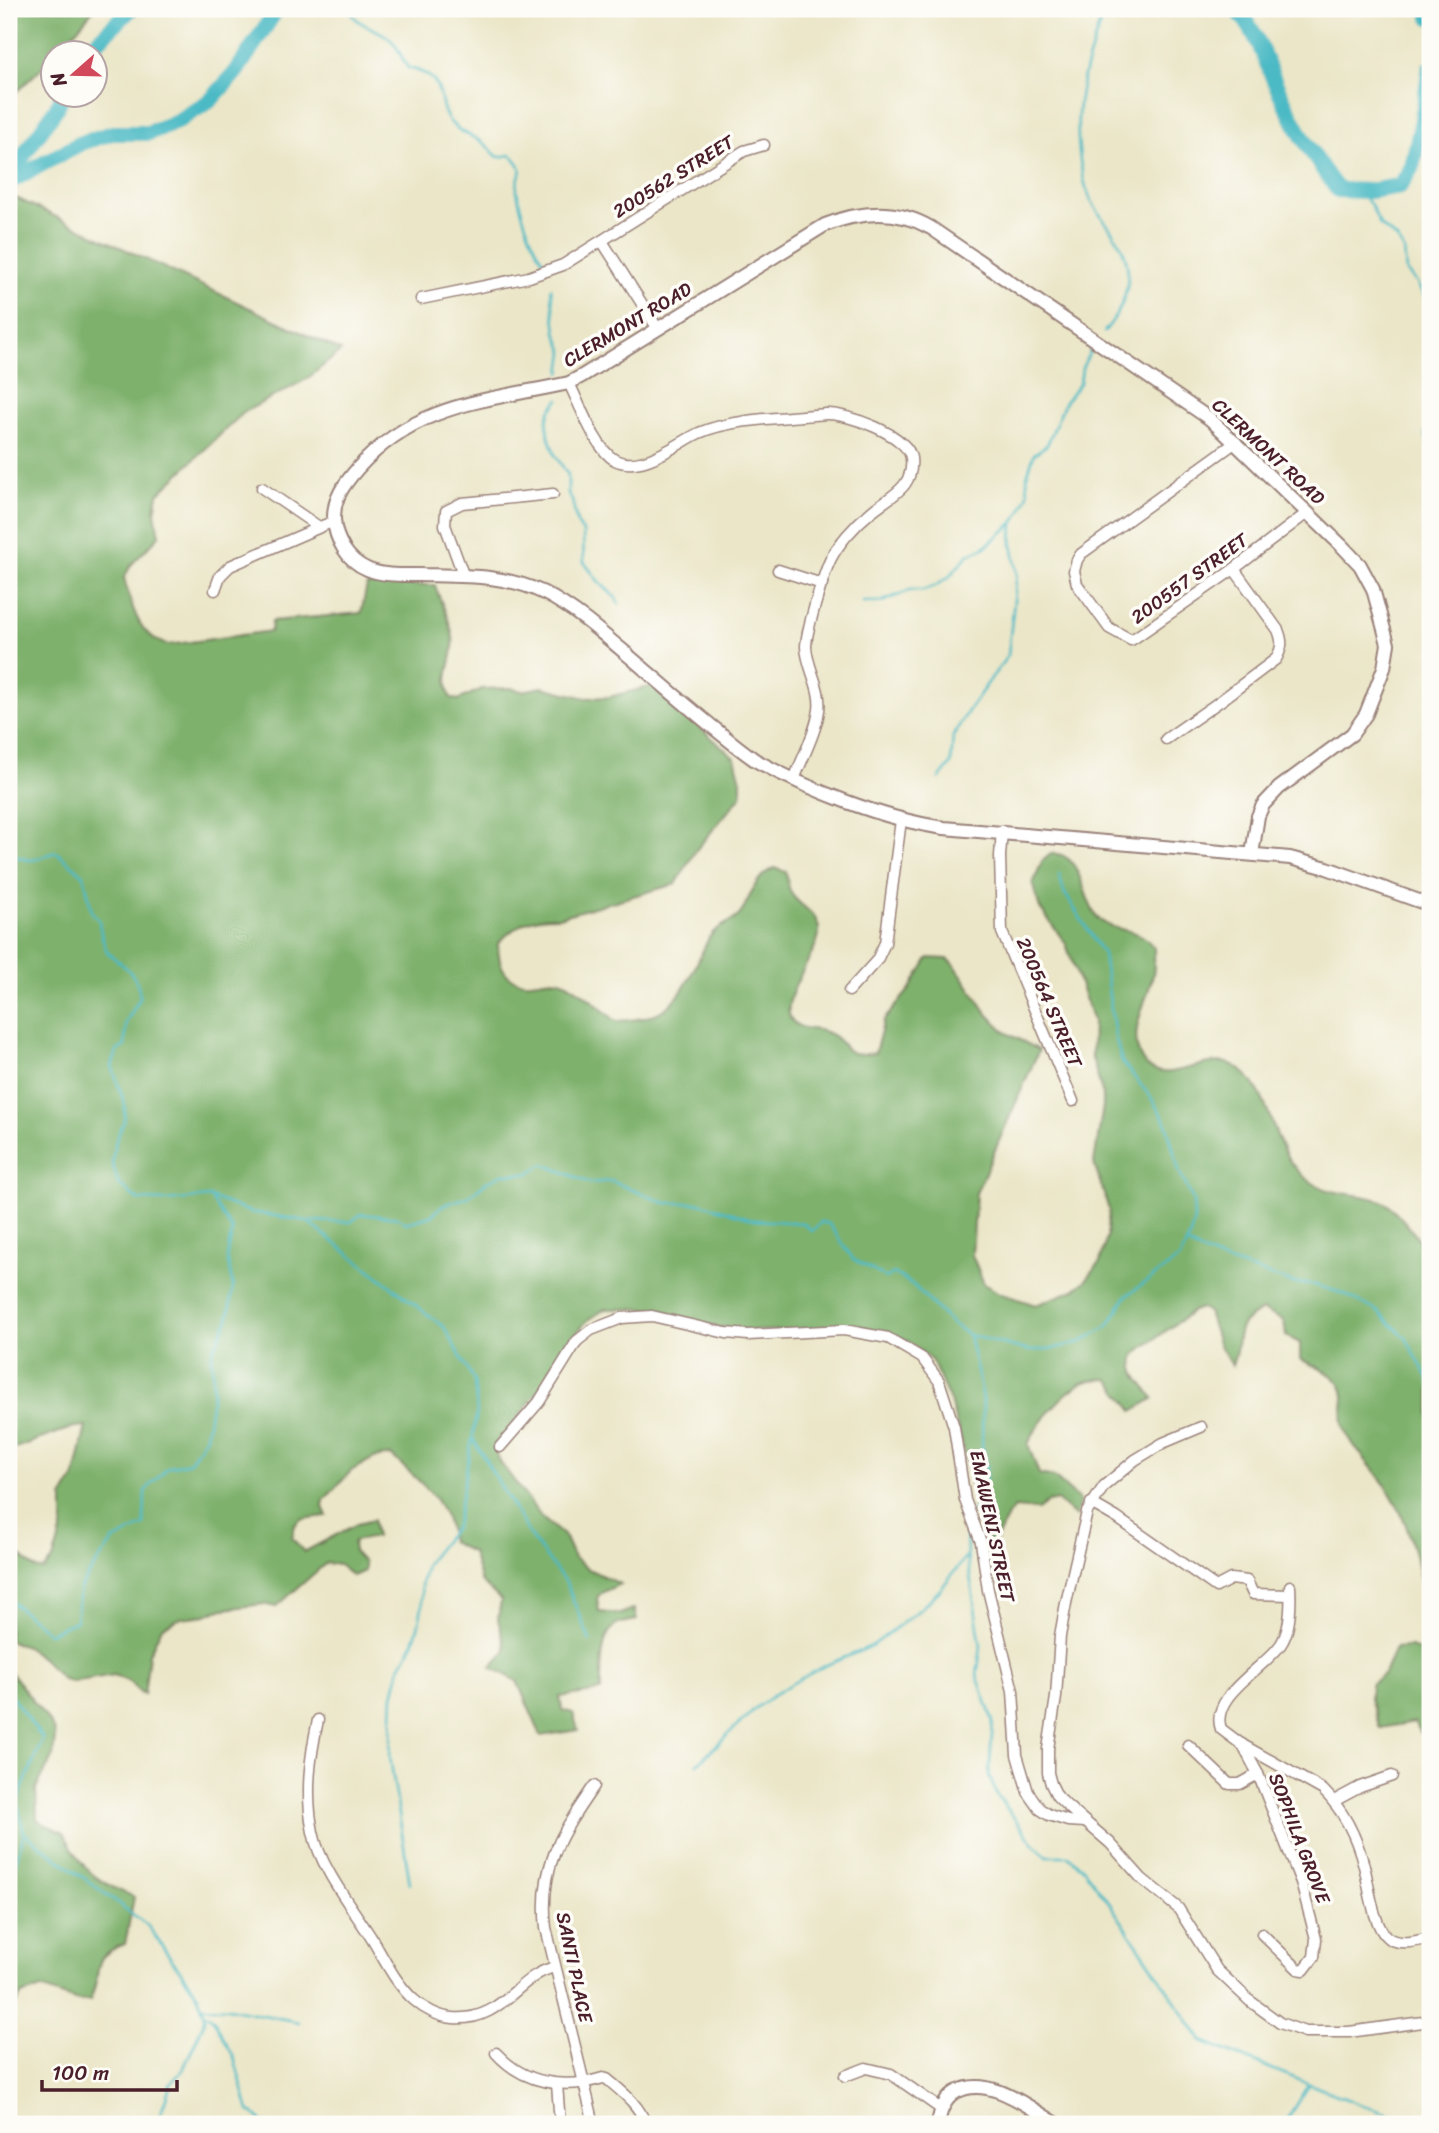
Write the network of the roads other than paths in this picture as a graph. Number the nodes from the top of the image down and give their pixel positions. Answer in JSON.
{"nodes":[{"id":1,"x":764,"y":145,"type":"dead end"},
{"id":2,"x":602,"y":241,"type":"junction"},
{"id":3,"x":421,"y":299,"type":"dead end"},
{"id":4,"x":658,"y":329,"type":"junction"},
{"id":5,"x":569,"y":383,"type":"junction"},
{"id":6,"x":1236,"y":442,"type":"junction"},
{"id":7,"x":262,"y":488,"type":"dead end"},
{"id":8,"x":554,"y":494,"type":"dead end"},
{"id":9,"x":1307,"y":513,"type":"junction"},
{"id":10,"x":334,"y":521,"type":"junction"},
{"id":11,"x":319,"y":527,"type":"junction"},
{"id":12,"x":1234,"y":569,"type":"junction"},
{"id":13,"x":778,"y":570,"type":"dead end"},
{"id":14,"x":464,"y":577,"type":"junction"},
{"id":15,"x":822,"y":584,"type":"junction"},
{"id":16,"x":215,"y":590,"type":"dead end"},
{"id":17,"x":1166,"y":739,"type":"dead end"},
{"id":18,"x":794,"y":780,"type":"junction"},
{"id":19,"x":901,"y":820,"type":"junction"},
{"id":20,"x":1002,"y":831,"type":"junction"},
{"id":21,"x":1252,"y":854,"type":"junction"},
{"id":22,"x":1430,"y":905,"type":"edge"},
{"id":23,"x":849,"y":991,"type":"dead end"},
{"id":24,"x":1073,"y":1101,"type":"dead end"},
{"id":25,"x":1201,"y":1427,"type":"dead end"},
{"id":26,"x":500,"y":1447,"type":"dead end"},
{"id":27,"x":1091,"y":1503,"type":"junction"},
{"id":28,"x":318,"y":1720,"type":"dead end"},
{"id":29,"x":1241,"y":1744,"type":"junction"},
{"id":30,"x":1188,"y":1745,"type":"dead end"},
{"id":31,"x":1258,"y":1774,"type":"junction"},
{"id":32,"x":1392,"y":1776,"type":"dead end"},
{"id":33,"x":594,"y":1786,"type":"dead end"},
{"id":34,"x":1334,"y":1801,"type":"junction"},
{"id":35,"x":1085,"y":1822,"type":"junction"},
{"id":36,"x":1262,"y":1934,"type":"dead end"},
{"id":37,"x":1430,"y":1938,"type":"edge"},
{"id":38,"x":555,"y":1968,"type":"junction"},
{"id":39,"x":1430,"y":2021,"type":"edge"},
{"id":40,"x":496,"y":2053,"type":"dead end"},
{"id":41,"x":845,"y":2076,"type":"dead end"},
{"id":42,"x":556,"y":2084,"type":"junction"},
{"id":43,"x":584,"y":2084,"type":"junction"},
{"id":44,"x":941,"y":2109,"type":"junction"},
{"id":45,"x":560,"y":2124,"type":"edge"},
{"id":46,"x":594,"y":2124,"type":"edge"},
{"id":47,"x":645,"y":2124,"type":"edge"},
{"id":48,"x":938,"y":2124,"type":"edge"},
{"id":49,"x":1057,"y":2124,"type":"edge"}],
"edges":[{"from":1,"to":2,"type":"street","name":"200562 STREET"},
{"from":2,"to":3,"type":"street","name":"200562 STREET"},
{"from":2,"to":4,"type":"street","name":"200562 STREET"},
{"from":4,"to":5,"type":"street","name":"CLERMONT ROAD"},
{"from":4,"to":6,"type":"street","name":"CLERMONT ROAD"},
{"from":5,"to":10,"type":"street","name":"CLERMONT ROAD"},
{"from":5,"to":15,"type":"street"},
{"from":6,"to":9,"type":"street","name":"CLERMONT ROAD"},
{"from":6,"to":12,"type":"street","name":"200557 STREET"},
{"from":7,"to":11,"type":"street"},
{"from":8,"to":14,"type":"street"},
{"from":9,"to":12,"type":"street","name":"200557 STREET"},
{"from":9,"to":21,"type":"street","name":"CLERMONT ROAD"},
{"from":10,"to":11,"type":"street"},
{"from":10,"to":14,"type":"street"},
{"from":11,"to":16,"type":"street"},
{"from":12,"to":17,"type":"street"},
{"from":13,"to":15,"type":"street"},
{"from":14,"to":18,"type":"street"},
{"from":15,"to":18,"type":"street"},
{"from":18,"to":19,"type":"street"},
{"from":19,"to":20,"type":"street"},
{"from":19,"to":23,"type":"street"},
{"from":20,"to":21,"type":"street"},
{"from":20,"to":24,"type":"street","name":"200564 STREET"},
{"from":21,"to":22,"type":"street"},
{"from":25,"to":27,"type":"street"},
{"from":26,"to":35,"type":"street","name":"EMAWENI STREET"},
{"from":27,"to":29,"type":"street"},
{"from":27,"to":35,"type":"street"},
{"from":28,"to":38,"type":"street"},
{"from":29,"to":31,"type":"street","name":"SOPHILA GROVE"},
{"from":29,"to":34,"type":"street"},
{"from":30,"to":31,"type":"street"},
{"from":31,"to":36,"type":"street","name":"SOPHILA GROVE"},
{"from":32,"to":34,"type":"street"},
{"from":33,"to":38,"type":"street","name":"SANTI PLACE"},
{"from":34,"to":37,"type":"street"},
{"from":35,"to":39,"type":"street"},
{"from":38,"to":43,"type":"street","name":"SANTI PLACE"},
{"from":40,"to":42,"type":"street"},
{"from":41,"to":44,"type":"street"},
{"from":42,"to":43,"type":"street"},
{"from":42,"to":45,"type":"street"},
{"from":43,"to":46,"type":"street","name":"SANTI PLACE"},
{"from":43,"to":47,"type":"street"},
{"from":44,"to":48,"type":"street"},
{"from":44,"to":49,"type":"street"}]}
